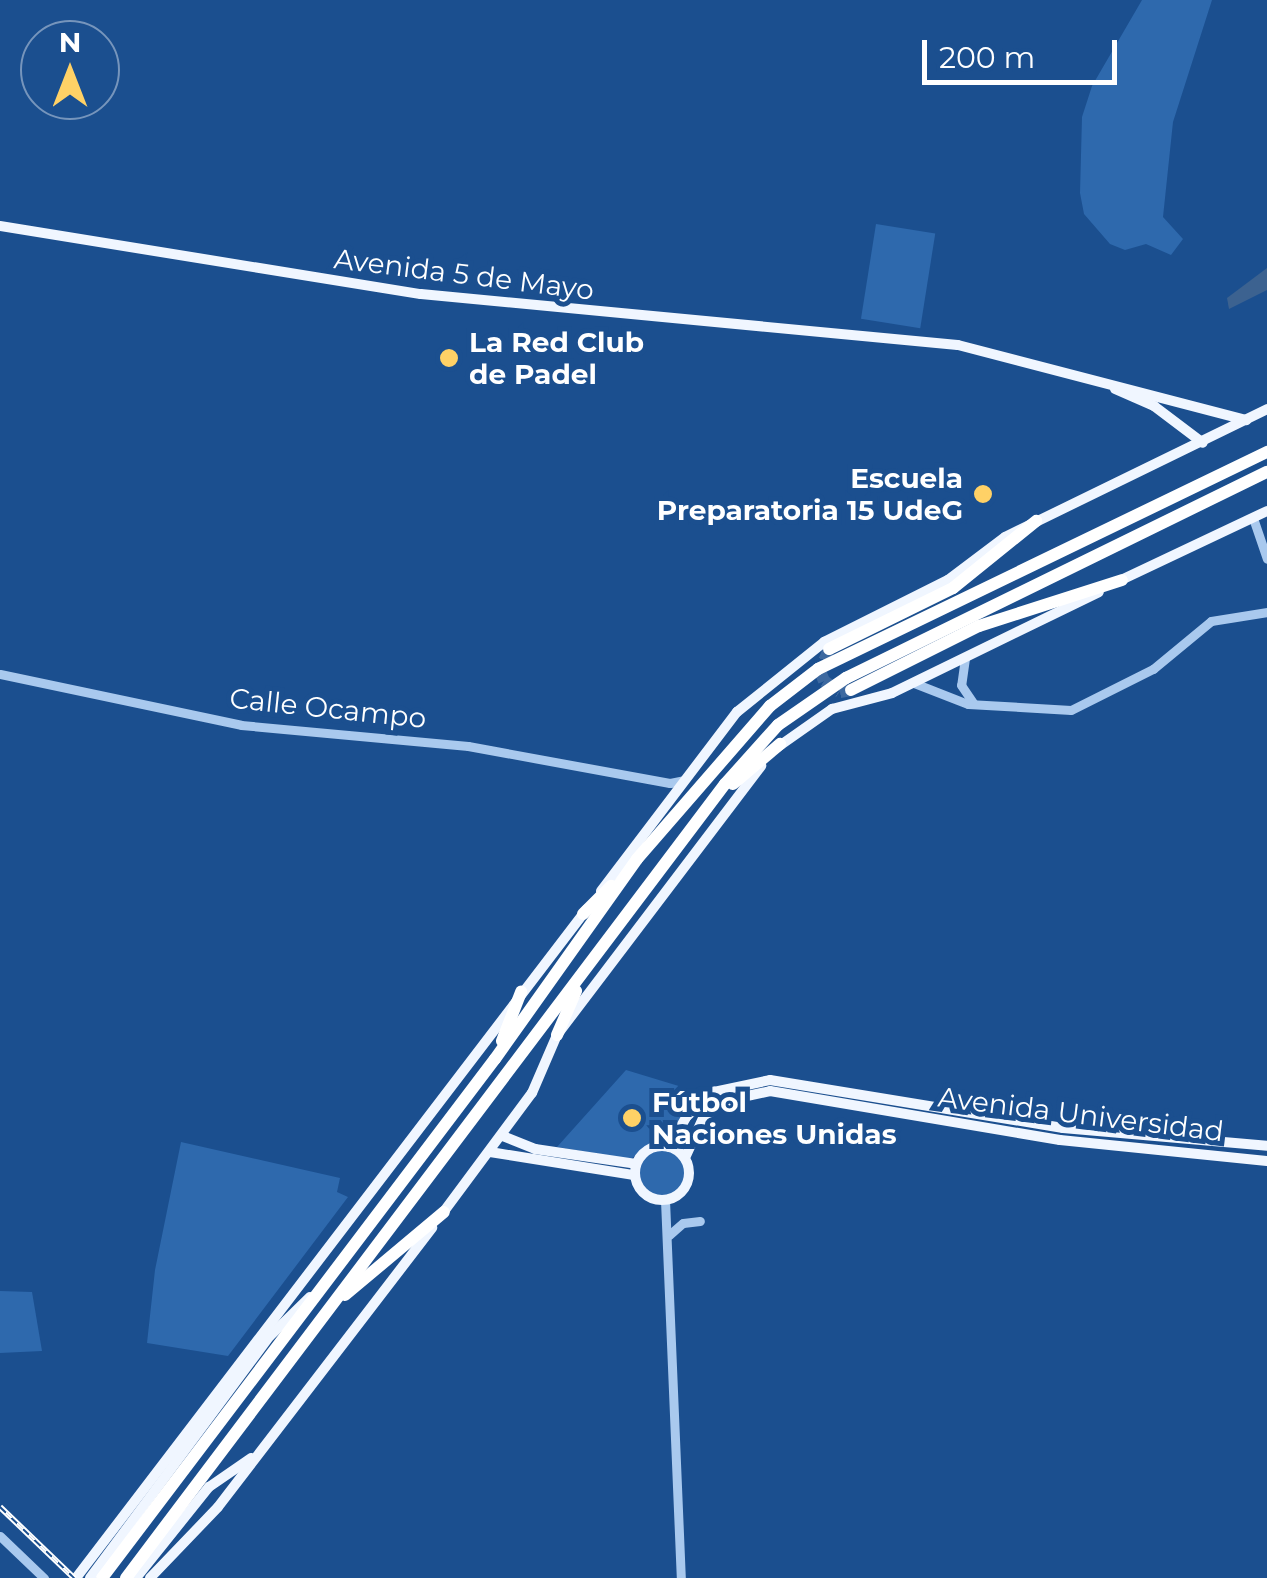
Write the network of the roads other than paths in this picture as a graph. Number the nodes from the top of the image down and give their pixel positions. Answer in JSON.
{"nodes":[{"id":1,"x":0,"y":226,"type":"edge"},
{"id":2,"x":925,"y":342,"type":"junction"},
{"id":3,"x":1267,"y":409,"type":"edge"},
{"id":4,"x":1247,"y":420,"type":"junction"},
{"id":5,"x":1203,"y":442,"type":"junction"},
{"id":6,"x":1267,"y":452,"type":"edge"},
{"id":7,"x":1267,"y":472,"type":"edge"},
{"id":8,"x":1261,"y":514,"type":"edge"},
{"id":9,"x":1036,"y":521,"type":"junction"},
{"id":10,"x":1267,"y":525,"type":"edge"},
{"id":11,"x":1267,"y":559,"type":"edge"},
{"id":12,"x":1122,"y":580,"type":"junction"},
{"id":13,"x":1267,"y":609,"type":"edge"},
{"id":14,"x":829,"y":649,"type":"dead end"},
{"id":15,"x":965,"y":658,"type":"junction"},
{"id":16,"x":0,"y":674,"type":"edge"},
{"id":17,"x":914,"y":683,"type":"junction"},
{"id":18,"x":850,"y":690,"type":"dead end"},
{"id":19,"x":974,"y":704,"type":"junction"},
{"id":20,"x":780,"y":744,"type":"junction"},
{"id":21,"x":653,"y":778,"type":"junction"},
{"id":22,"x":684,"y":780,"type":"junction"},
{"id":23,"x":670,"y":800,"type":"junction"},
{"id":24,"x":704,"y":814,"type":"junction"},
{"id":25,"x":638,"y":859,"type":"junction"},
{"id":26,"x":584,"y":914,"type":"junction"},
{"id":27,"x":588,"y":967,"type":"junction"},
{"id":28,"x":521,"y":992,"type":"junction"},
{"id":29,"x":557,"y":1035,"type":"junction"},
{"id":30,"x":495,"y":1060,"type":"junction"},
{"id":31,"x":503,"y":1136,"type":"junction"},
{"id":32,"x":1267,"y":1146,"type":"edge"},
{"id":33,"x":668,"y":1147,"type":"junction"},
{"id":34,"x":490,"y":1152,"type":"junction"},
{"id":35,"x":684,"y":1158,"type":"junction"},
{"id":36,"x":1267,"y":1161,"type":"edge"},
{"id":37,"x":635,"y":1170,"type":"junction"},
{"id":38,"x":666,"y":1200,"type":"junction"},
{"id":39,"x":444,"y":1212,"type":"junction"},
{"id":40,"x":700,"y":1221,"type":"dead end"},
{"id":41,"x":669,"y":1235,"type":"junction"},
{"id":42,"x":319,"y":1290,"type":"junction"},
{"id":43,"x":331,"y":1306,"type":"junction"},
{"id":44,"x":238,"y":1380,"type":"junction"},
{"id":45,"x":208,"y":1404,"type":"junction"},
{"id":46,"x":260,"y":1452,"type":"junction"},
{"id":47,"x":0,"y":1536,"type":"edge"},
{"id":48,"x":82,"y":1577,"type":"edge"},
{"id":49,"x":44,"y":1578,"type":"edge"},
{"id":50,"x":102,"y":1578,"type":"edge"},
{"id":51,"x":126,"y":1578,"type":"edge"},
{"id":52,"x":136,"y":1578,"type":"edge"},
{"id":53,"x":150,"y":1578,"type":"edge"},
{"id":54,"x":681,"y":1578,"type":"edge"}],
"edges":[{"from":1,"to":2,"type":"main road","name":"Avenida 5 de Mayo"},
{"from":2,"to":4,"type":"main road","name":"Avenida 5 de Mayo"},
{"from":2,"to":5,"type":"main road","name":"Avenida 5 de Mayo"},
{"from":3,"to":4,"type":"main road"},
{"from":4,"to":5,"type":"main road"},
{"from":5,"to":9,"type":"main road"},
{"from":6,"to":25,"type":"highway"},
{"from":7,"to":24,"type":"highway"},
{"from":8,"to":10,"type":"street"},
{"from":8,"to":11,"type":"street"},
{"from":8,"to":12,"type":"main road"},
{"from":9,"to":14,"type":"highway"},
{"from":9,"to":22,"type":"main road"},
{"from":12,"to":15,"type":"main road"},
{"from":12,"to":18,"type":"highway"},
{"from":13,"to":19,"type":"street"},
{"from":15,"to":17,"type":"main road"},
{"from":15,"to":19,"type":"street"},
{"from":16,"to":21,"type":"street","name":"Calle Ocampo"},
{"from":17,"to":19,"type":"street"},
{"from":17,"to":20,"type":"main road"},
{"from":20,"to":24,"type":"highway"},
{"from":20,"to":29,"type":"main road"},
{"from":21,"to":22,"type":"street","name":"Calle Ocampo"},
{"from":21,"to":23,"type":"street"},
{"from":22,"to":23,"type":"main road"},
{"from":23,"to":26,"type":"main road"},
{"from":24,"to":27,"type":"highway"},
{"from":25,"to":26,"type":"highway"},
{"from":25,"to":30,"type":"highway"},
{"from":26,"to":28,"type":"main road"},
{"from":27,"to":29,"type":"highway"},
{"from":27,"to":43,"type":"highway"},
{"from":28,"to":30,"type":"highway"},
{"from":28,"to":45,"type":"main road"},
{"from":29,"to":31,"type":"main road"},
{"from":30,"to":42,"type":"highway"},
{"from":31,"to":34,"type":"main road"},
{"from":31,"to":37,"type":"main road"},
{"from":32,"to":33,"type":"main road","name":"Avenida Universidad"},
{"from":33,"to":35,"type":"main road"},
{"from":33,"to":37,"type":"main road"},
{"from":34,"to":37,"type":"main road"},
{"from":34,"to":39,"type":"main road"},
{"from":35,"to":36,"type":"main road","name":"Avenida Universidad"},
{"from":35,"to":38,"type":"main road"},
{"from":37,"to":38,"type":"main road"},
{"from":38,"to":41,"type":"street"},
{"from":39,"to":43,"type":"highway"},
{"from":39,"to":46,"type":"main road"},
{"from":40,"to":41,"type":"street"},
{"from":41,"to":54,"type":"street"},
{"from":42,"to":44,"type":"main road"},
{"from":42,"to":50,"type":"highway"},
{"from":43,"to":51,"type":"highway"},
{"from":44,"to":45,"type":"main road"},
{"from":44,"to":48,"type":"main road"},
{"from":45,"to":48,"type":"main road"},
{"from":46,"to":52,"type":"main road"},
{"from":46,"to":53,"type":"main road"},
{"from":47,"to":49,"type":"street"}]}
